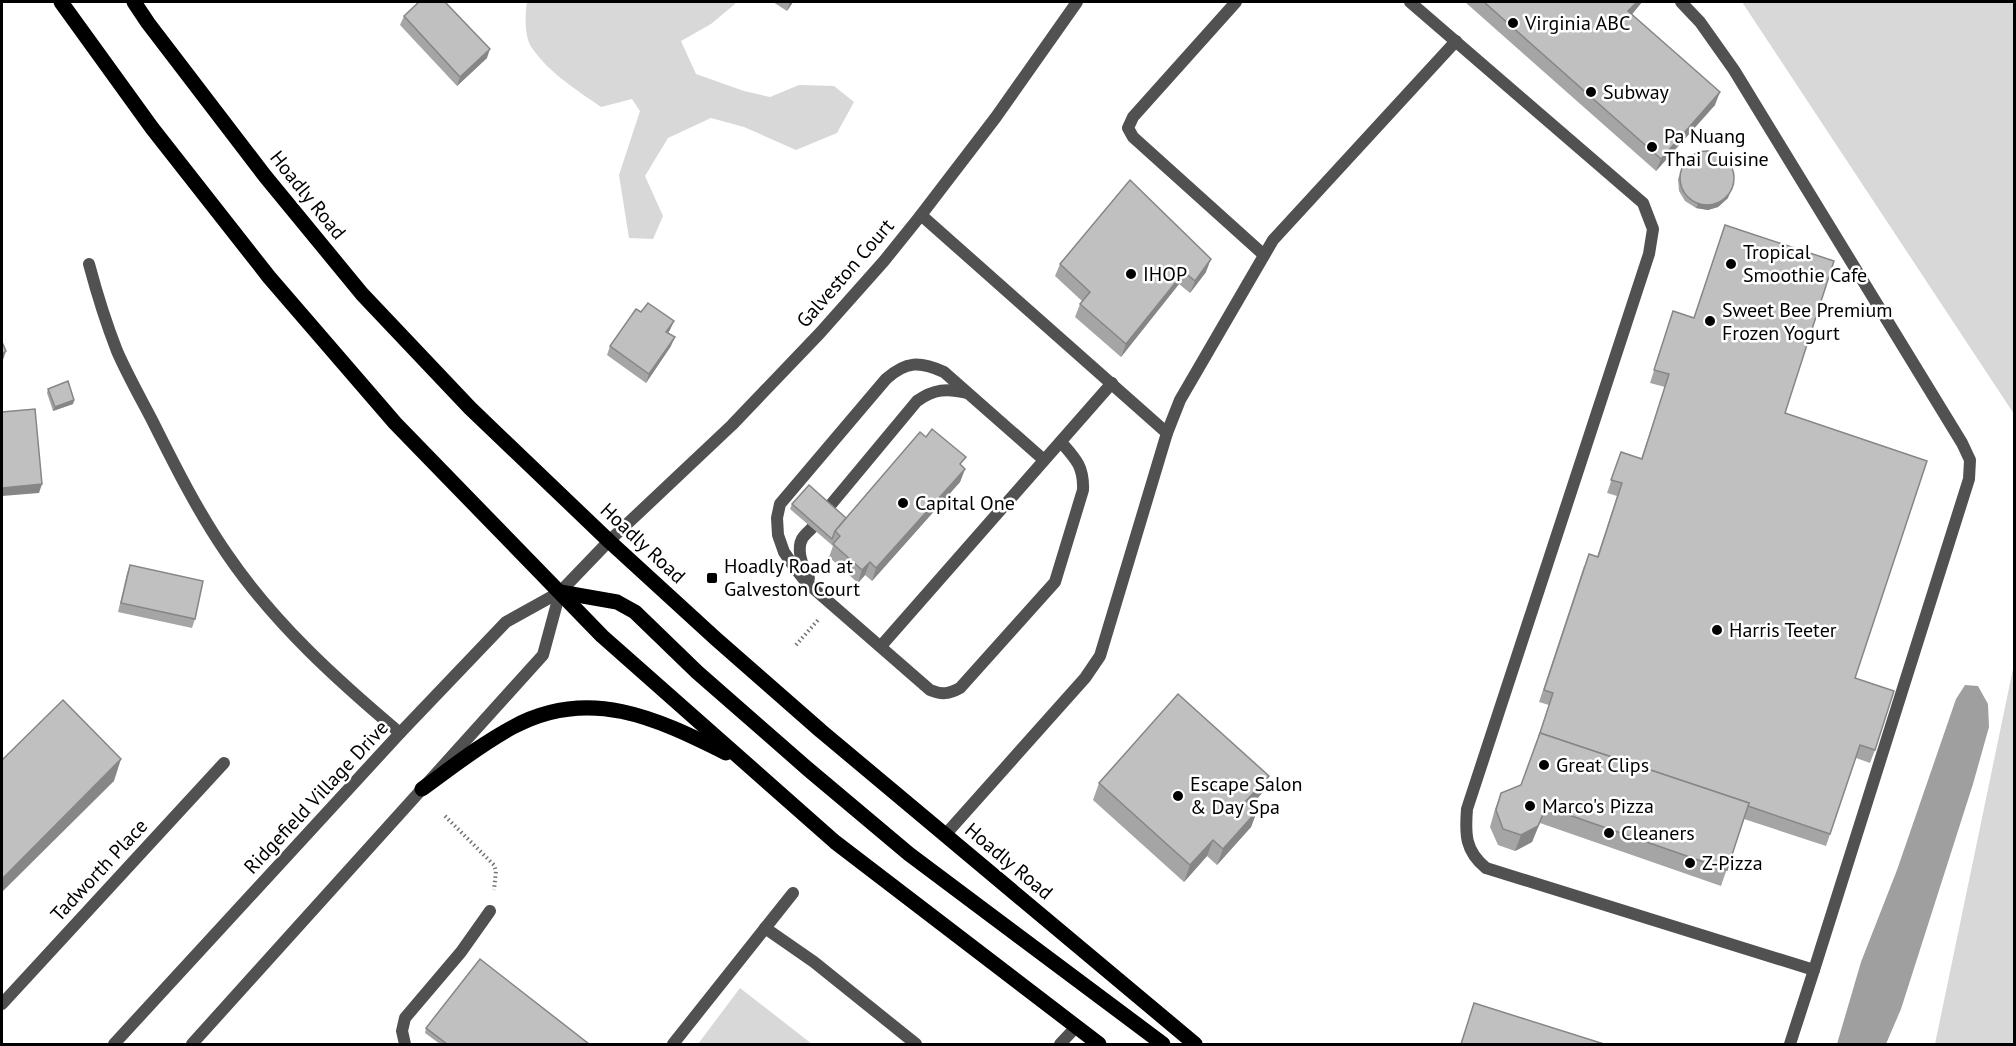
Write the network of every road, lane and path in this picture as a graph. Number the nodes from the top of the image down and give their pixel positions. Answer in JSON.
{"nodes":[{"id":1,"x":61,"y":2,"type":"edge"},
{"id":2,"x":134,"y":2,"type":"edge"},
{"id":3,"x":1077,"y":2,"type":"edge"},
{"id":4,"x":1236,"y":2,"type":"edge"},
{"id":5,"x":1410,"y":2,"type":"edge"},
{"id":6,"x":1681,"y":2,"type":"edge"},
{"id":7,"x":1456,"y":41,"type":"junction"},
{"id":8,"x":921,"y":215,"type":"junction"},
{"id":9,"x":1264,"y":255,"type":"junction"},
{"id":10,"x":89,"y":264,"type":"dead end"},
{"id":11,"x":1112,"y":384,"type":"junction"},
{"id":12,"x":968,"y":393,"type":"junction"},
{"id":13,"x":1167,"y":433,"type":"junction"},
{"id":14,"x":1061,"y":442,"type":"junction"},
{"id":15,"x":1044,"y":460,"type":"junction"},
{"id":16,"x":828,"y":508,"type":"edge"},
{"id":17,"x":812,"y":528,"type":"edge"},
{"id":18,"x":609,"y":541,"type":"junction"},
{"id":19,"x":817,"y":591,"type":"junction"},
{"id":20,"x":560,"y":592,"type":"junction"},
{"id":21,"x":820,"y":618,"type":"dead end"},
{"id":22,"x":796,"y":645,"type":"dead end"},
{"id":23,"x":881,"y":646,"type":"junction"},
{"id":24,"x":400,"y":733,"type":"junction"},
{"id":25,"x":224,"y":763,"type":"dead end"},
{"id":26,"x":745,"y":763,"type":"junction"},
{"id":27,"x":422,"y":789,"type":"junction"},
{"id":28,"x":445,"y":816,"type":"dead end"},
{"id":29,"x":945,"y":836,"type":"junction"},
{"id":30,"x":494,"y":890,"type":"dead end"},
{"id":31,"x":793,"y":892,"type":"dead end"},
{"id":32,"x":490,"y":911,"type":"dead end"},
{"id":33,"x":765,"y":928,"type":"junction"},
{"id":34,"x":1814,"y":970,"type":"junction"},
{"id":35,"x":2,"y":1004,"type":"edge"},
{"id":36,"x":1076,"y":1027,"type":"junction"},
{"id":37,"x":114,"y":1044,"type":"edge"},
{"id":38,"x":192,"y":1044,"type":"edge"},
{"id":39,"x":405,"y":1044,"type":"edge"},
{"id":40,"x":673,"y":1044,"type":"edge"},
{"id":41,"x":916,"y":1044,"type":"edge"},
{"id":42,"x":1060,"y":1044,"type":"edge"},
{"id":43,"x":1099,"y":1044,"type":"edge"},
{"id":44,"x":1164,"y":1044,"type":"edge"},
{"id":45,"x":1195,"y":1044,"type":"edge"},
{"id":46,"x":1790,"y":1044,"type":"edge"}],
"edges":[{"from":1,"to":20,"type":"main road"},
{"from":2,"to":18,"type":"main road","name":"Hoadly Road"},
{"from":3,"to":8,"type":"street","name":"Galveston Court"},
{"from":4,"to":9,"type":"street"},
{"from":5,"to":7,"type":"street"},
{"from":6,"to":34,"type":"street"},
{"from":7,"to":9,"type":"street"},
{"from":7,"to":34,"type":"street"},
{"from":8,"to":11,"type":"street"},
{"from":8,"to":18,"type":"street","name":"Galveston Court"},
{"from":9,"to":13,"type":"street"},
{"from":10,"to":24,"type":"street"},
{"from":11,"to":13,"type":"street"},
{"from":11,"to":14,"type":"street"},
{"from":12,"to":15,"type":"street"},
{"from":12,"to":16,"type":"street"},
{"from":12,"to":19,"type":"street"},
{"from":13,"to":29,"type":"street"},
{"from":14,"to":15,"type":"street"},
{"from":14,"to":23,"type":"street"},
{"from":15,"to":23,"type":"street"},
{"from":17,"to":19,"type":"street"},
{"from":18,"to":20,"type":"street","name":"Ridgefield Village Drive"},
{"from":18,"to":29,"type":"main road","name":"Hoadly Road"},
{"from":19,"to":23,"type":"street"},
{"from":20,"to":24,"type":"street","name":"Ridgefield Village Drive"},
{"from":20,"to":26,"type":"main road"},
{"from":20,"to":27,"type":"street","name":"Ridgefield Village Drive"},
{"from":20,"to":44,"type":"main road"},
{"from":21,"to":22,"type":"path"},
{"from":24,"to":37,"type":"street","name":"Ridgefield Village Drive"},
{"from":25,"to":35,"type":"street","name":"Tadworth Place"},
{"from":26,"to":27,"type":"main road"},
{"from":26,"to":36,"type":"main road"},
{"from":27,"to":38,"type":"street","name":"Ridgefield Village Drive"},
{"from":28,"to":30,"type":"path"},
{"from":29,"to":45,"type":"main road","name":"Hoadly Road"},
{"from":31,"to":33,"type":"street"},
{"from":32,"to":39,"type":"street"},
{"from":33,"to":40,"type":"street"},
{"from":33,"to":41,"type":"street"},
{"from":34,"to":46,"type":"street"},
{"from":36,"to":42,"type":"street"},
{"from":36,"to":43,"type":"main road"}]}
